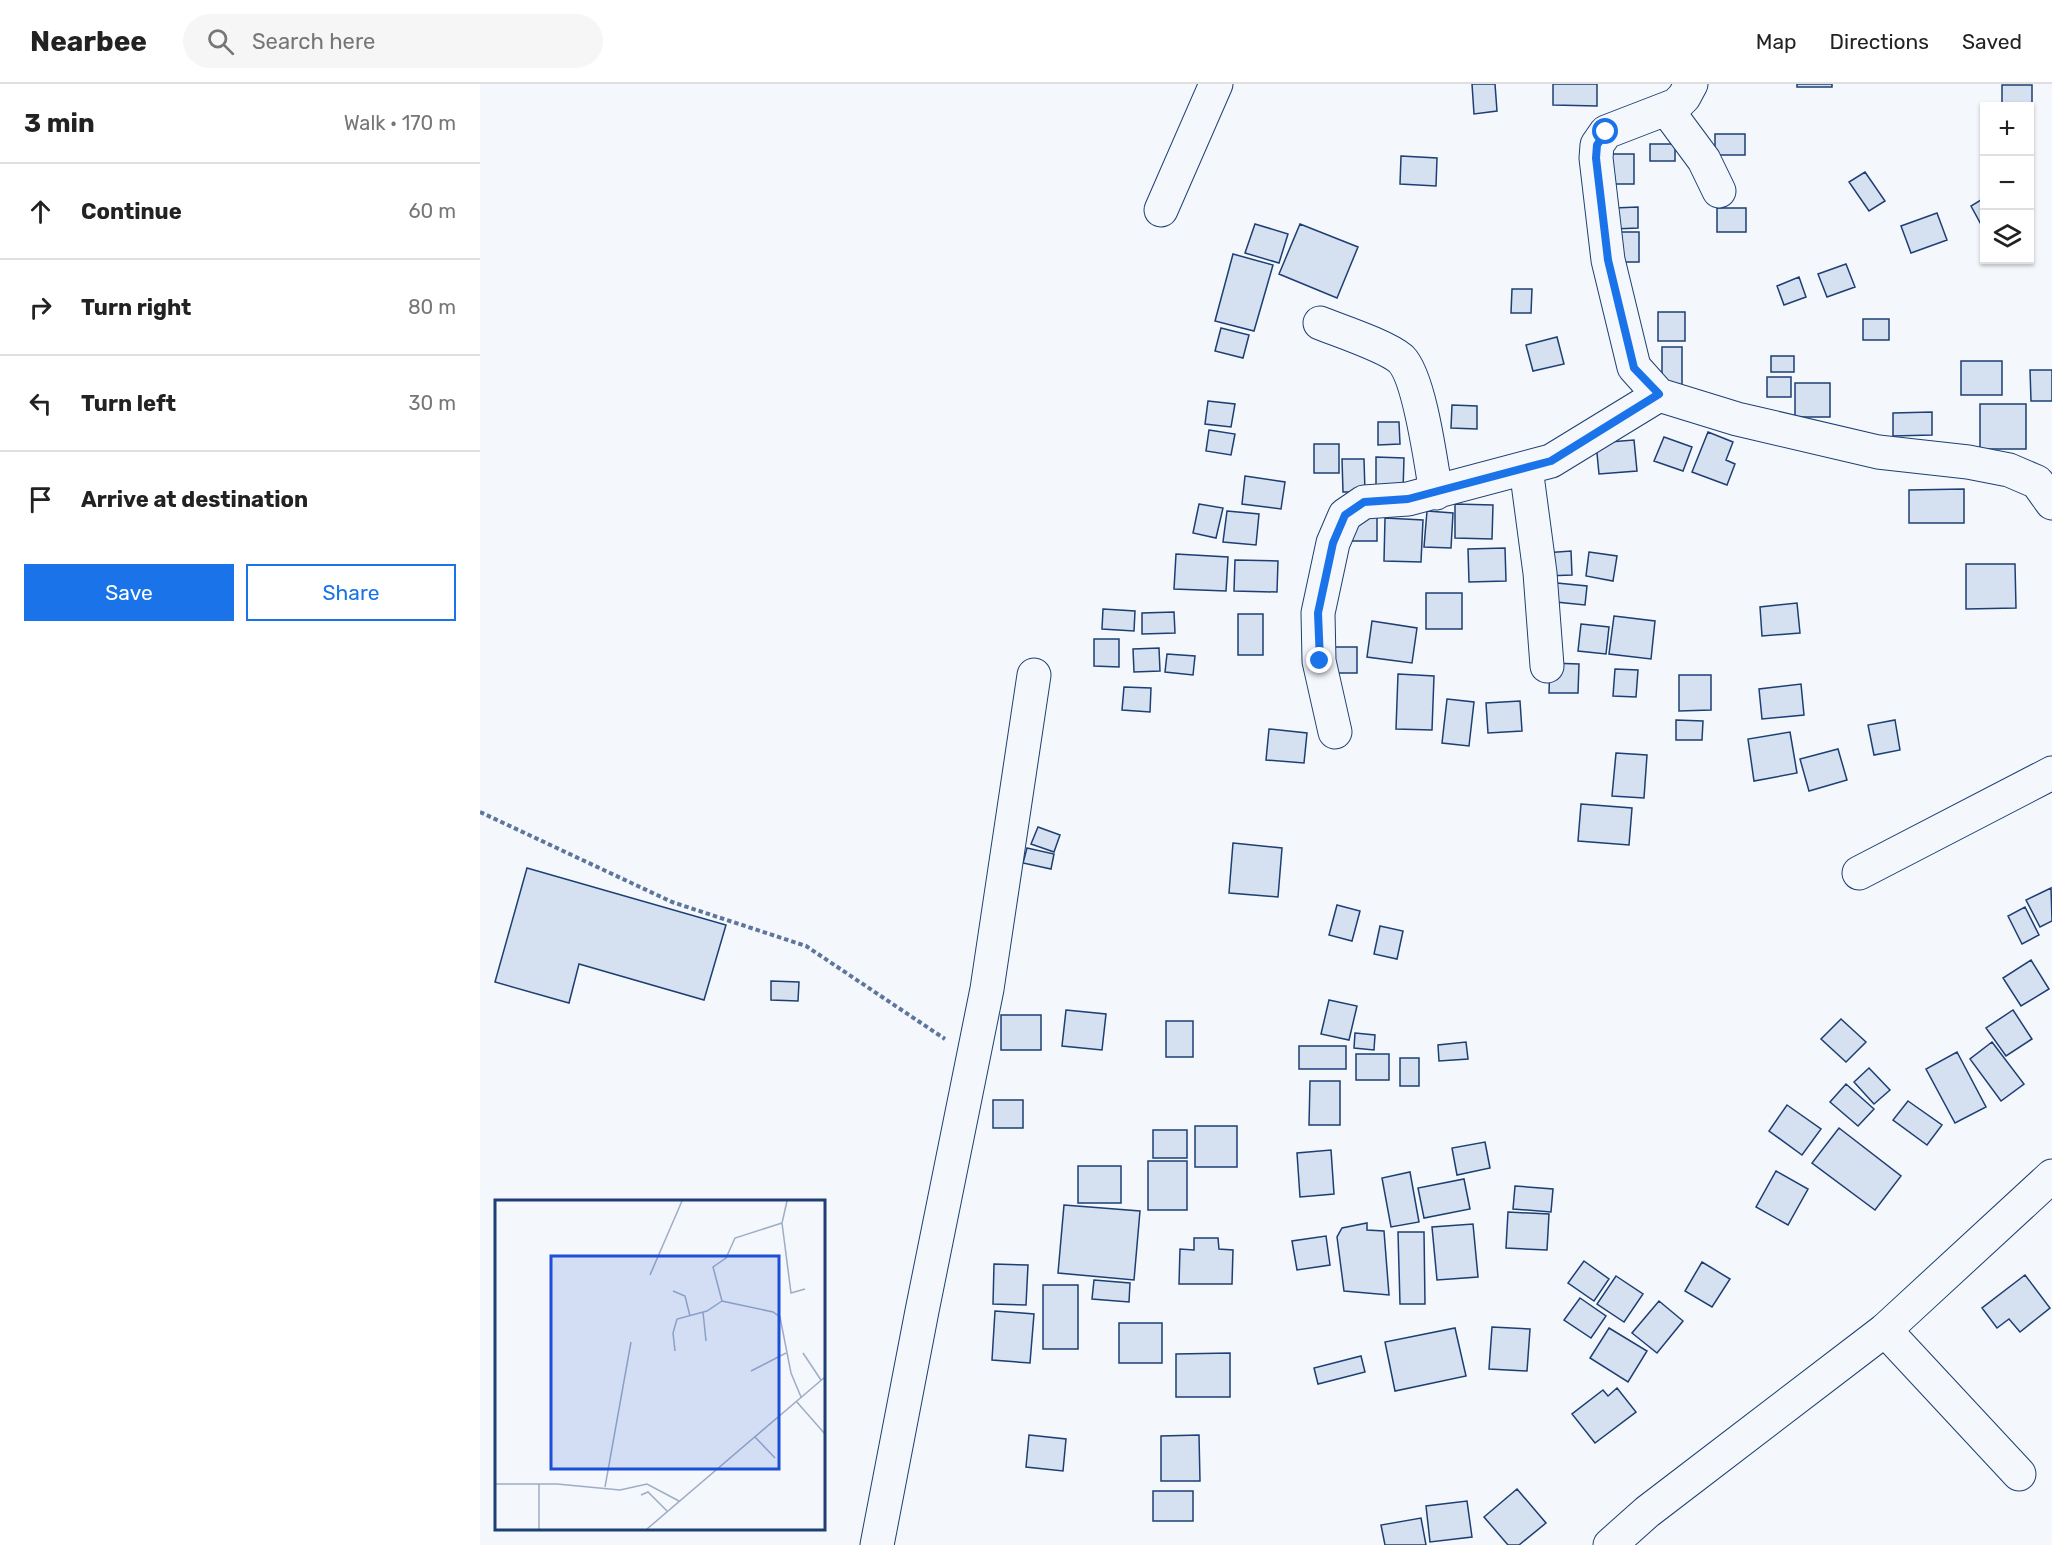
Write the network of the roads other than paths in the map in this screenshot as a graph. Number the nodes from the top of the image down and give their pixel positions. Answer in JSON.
{"nodes":[{"id":1,"x":1216,"y":84,"type":"edge"},
{"id":2,"x":1691,"y":84,"type":"edge"},
{"id":3,"x":1667,"y":110,"type":"junction"},
{"id":4,"x":1719,"y":190,"type":"dead end"},
{"id":5,"x":1161,"y":210,"type":"dead end"},
{"id":6,"x":1320,"y":323,"type":"dead end"},
{"id":7,"x":1659,"y":394,"type":"junction"},
{"id":8,"x":1526,"y":468,"type":"junction"},
{"id":9,"x":1436,"y":493,"type":"junction"},
{"id":10,"x":2052,"y":503,"type":"edge"},
{"id":11,"x":1547,"y":666,"type":"dead end"},
{"id":12,"x":1034,"y":675,"type":"dead end"},
{"id":13,"x":1335,"y":732,"type":"dead end"},
{"id":14,"x":2052,"y":773,"type":"edge"},
{"id":15,"x":1859,"y":873,"type":"dead end"},
{"id":16,"x":2052,"y":1176,"type":"edge"},
{"id":17,"x":1885,"y":1330,"type":"junction"},
{"id":18,"x":2019,"y":1474,"type":"dead end"},
{"id":19,"x":877,"y":1545,"type":"edge"},
{"id":20,"x":1610,"y":1545,"type":"edge"}],
"edges":[{"from":1,"to":5,"type":"main road"},
{"from":2,"to":3,"type":"main road"},
{"from":3,"to":4,"type":"main road"},
{"from":3,"to":7,"type":"main road"},
{"from":6,"to":9,"type":"main road"},
{"from":7,"to":8,"type":"main road"},
{"from":7,"to":10,"type":"main road"},
{"from":8,"to":9,"type":"main road"},
{"from":8,"to":11,"type":"main road"},
{"from":9,"to":13,"type":"main road"},
{"from":12,"to":19,"type":"main road"},
{"from":14,"to":15,"type":"main road"},
{"from":16,"to":17,"type":"main road"},
{"from":17,"to":18,"type":"main road"},
{"from":17,"to":20,"type":"main road"}]}
